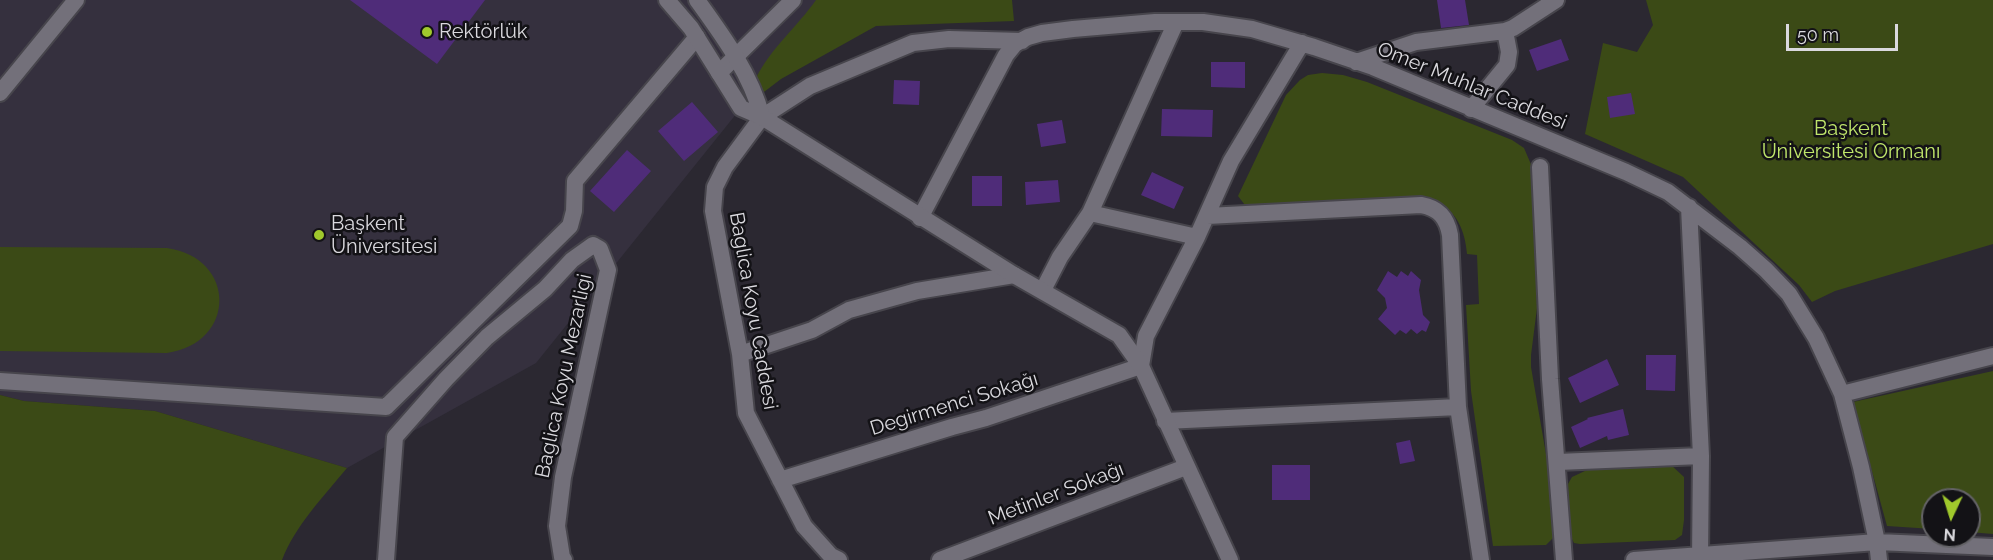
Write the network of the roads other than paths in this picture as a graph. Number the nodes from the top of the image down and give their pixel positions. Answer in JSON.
{"nodes":[{"id":1,"x":76,"y":0,"type":"edge"},
{"id":2,"x":667,"y":0,"type":"edge"},
{"id":3,"x":697,"y":0,"type":"edge"},
{"id":4,"x":793,"y":0,"type":"edge"},
{"id":5,"x":1556,"y":0,"type":"edge"},
{"id":6,"x":1176,"y":22,"type":"junction"},
{"id":7,"x":1505,"y":31,"type":"junction"},
{"id":8,"x":697,"y":37,"type":"junction"},
{"id":9,"x":1022,"y":41,"type":"junction"},
{"id":10,"x":1302,"y":43,"type":"junction"},
{"id":11,"x":735,"y":57,"type":"junction"},
{"id":12,"x":1356,"y":62,"type":"junction"},
{"id":13,"x":719,"y":73,"type":"junction"},
{"id":14,"x":0,"y":93,"type":"edge"},
{"id":15,"x":1472,"y":109,"type":"junction"},
{"id":16,"x":762,"y":117,"type":"junction"},
{"id":17,"x":1540,"y":167,"type":"dead end"},
{"id":18,"x":1689,"y":207,"type":"junction"},
{"id":19,"x":1090,"y":213,"type":"junction"},
{"id":20,"x":1207,"y":216,"type":"junction"},
{"id":21,"x":920,"y":218,"type":"junction"},
{"id":22,"x":1197,"y":237,"type":"junction"},
{"id":23,"x":1014,"y":275,"type":"junction"},
{"id":24,"x":1043,"y":290,"type":"junction"},
{"id":25,"x":740,"y":354,"type":"junction"},
{"id":26,"x":1993,"y":356,"type":"edge"},
{"id":27,"x":1141,"y":366,"type":"junction"},
{"id":28,"x":0,"y":381,"type":"edge"},
{"id":29,"x":1842,"y":394,"type":"junction"},
{"id":30,"x":1458,"y":407,"type":"junction"},
{"id":31,"x":1166,"y":421,"type":"junction"},
{"id":32,"x":1701,"y":456,"type":"junction"},
{"id":33,"x":1558,"y":462,"type":"junction"},
{"id":34,"x":1186,"y":466,"type":"junction"},
{"id":35,"x":780,"y":480,"type":"junction"},
{"id":36,"x":1878,"y":542,"type":"junction"},
{"id":37,"x":1993,"y":547,"type":"edge"},
{"id":38,"x":1700,"y":558,"type":"edge"},
{"id":39,"x":831,"y":559,"type":"edge"},
{"id":40,"x":386,"y":560,"type":"edge"},
{"id":41,"x":564,"y":560,"type":"edge"},
{"id":42,"x":940,"y":560,"type":"edge"},
{"id":43,"x":1230,"y":560,"type":"edge"},
{"id":44,"x":1481,"y":560,"type":"edge"},
{"id":45,"x":1564,"y":560,"type":"edge"},
{"id":46,"x":1634,"y":560,"type":"edge"},
{"id":47,"x":1879,"y":560,"type":"edge"}],
"edges":[{"from":1,"to":14,"type":"street"},
{"from":2,"to":8,"type":"street"},
{"from":3,"to":11,"type":"street"},
{"from":4,"to":11,"type":"street"},
{"from":5,"to":7,"type":"street"},
{"from":6,"to":9,"type":"street","name":"Omer Muhlar Caddesi"},
{"from":6,"to":10,"type":"street","name":"Omer Muhlar Caddesi"},
{"from":6,"to":19,"type":"street"},
{"from":7,"to":12,"type":"street"},
{"from":7,"to":15,"type":"street"},
{"from":8,"to":13,"type":"street"},
{"from":8,"to":28,"type":"street"},
{"from":9,"to":16,"type":"street","name":"Baglica Koyu Caddesi"},
{"from":9,"to":21,"type":"street"},
{"from":10,"to":12,"type":"street","name":"Omer Muhlar Caddesi"},
{"from":10,"to":20,"type":"street"},
{"from":11,"to":13,"type":"street"},
{"from":11,"to":16,"type":"street"},
{"from":12,"to":15,"type":"street","name":"Omer Muhlar Caddesi"},
{"from":13,"to":16,"type":"street"},
{"from":15,"to":18,"type":"street","name":"Omer Muhlar Caddesi"},
{"from":16,"to":21,"type":"street"},
{"from":16,"to":25,"type":"street","name":"Baglica Koyu Caddesi"},
{"from":17,"to":33,"type":"street"},
{"from":18,"to":29,"type":"street","name":"Omer Muhlar Caddesi"},
{"from":18,"to":32,"type":"street"},
{"from":19,"to":22,"type":"street"},
{"from":19,"to":24,"type":"street"},
{"from":20,"to":22,"type":"street"},
{"from":20,"to":30,"type":"street"},
{"from":21,"to":23,"type":"street"},
{"from":22,"to":27,"type":"street"},
{"from":23,"to":24,"type":"street"},
{"from":23,"to":25,"type":"street"},
{"from":24,"to":27,"type":"street"},
{"from":25,"to":35,"type":"street","name":"Baglica Koyu Caddesi"},
{"from":26,"to":29,"type":"street"},
{"from":27,"to":31,"type":"street"},
{"from":27,"to":35,"type":"street","name":"Degirmenci Sokağı"},
{"from":29,"to":36,"type":"street","name":"Omer Muhlar Caddesi"},
{"from":30,"to":31,"type":"street"},
{"from":30,"to":44,"type":"street"},
{"from":31,"to":34,"type":"street"},
{"from":32,"to":33,"type":"street"},
{"from":32,"to":38,"type":"street"},
{"from":33,"to":45,"type":"street"},
{"from":34,"to":42,"type":"street","name":"Metinler Sokağı"},
{"from":34,"to":43,"type":"street"},
{"from":35,"to":39,"type":"street","name":"Baglica Koyu Caddesi"},
{"from":36,"to":37,"type":"street"},
{"from":36,"to":38,"type":"street"},
{"from":36,"to":47,"type":"street","name":"Omer Muhlar Caddesi"},
{"from":38,"to":46,"type":"street"},
{"from":40,"to":41,"type":"street","name":"Baglica Koyu Mezarligi"}]}
